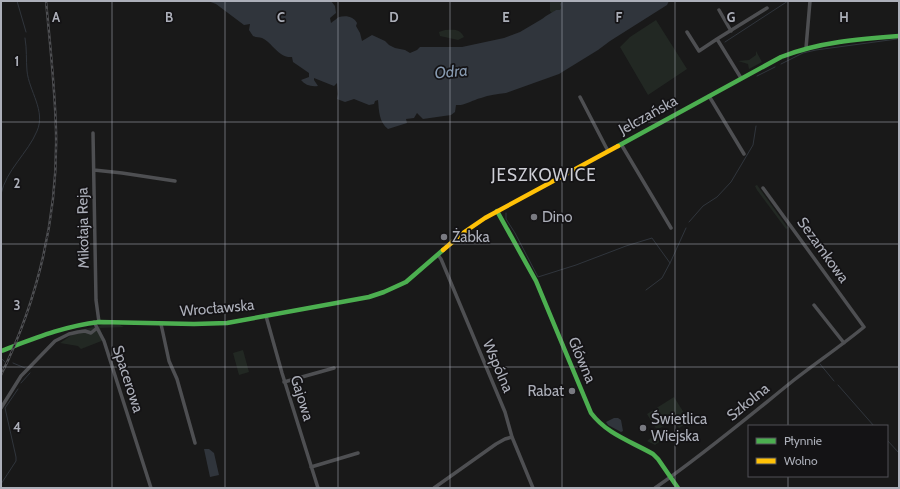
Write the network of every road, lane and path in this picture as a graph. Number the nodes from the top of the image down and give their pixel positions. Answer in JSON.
{"nodes":[{"id":1,"x":810,"y":1,"type":"edge"},
{"id":2,"x":767,"y":8,"type":"dead end"},
{"id":3,"x":719,"y":10,"type":"dead end"},
{"id":4,"x":731,"y":31,"type":"junction"},
{"id":5,"x":688,"y":32,"type":"dead end"},
{"id":6,"x":899,"y":36,"type":"edge"},
{"id":7,"x":717,"y":39,"type":"junction"},
{"id":8,"x":806,"y":48,"type":"junction"},
{"id":9,"x":741,"y":78,"type":"junction"},
{"id":10,"x":709,"y":96,"type":"junction"},
{"id":11,"x":580,"y":97,"type":"dead end"},
{"id":12,"x":93,"y":133,"type":"dead end"},
{"id":13,"x":621,"y":144,"type":"junction"},
{"id":14,"x":608,"y":151,"type":"junction"},
{"id":15,"x":744,"y":154,"type":"dead end"},
{"id":16,"x":94,"y":170,"type":"junction"},
{"id":17,"x":175,"y":181,"type":"dead end"},
{"id":18,"x":763,"y":188,"type":"dead end"},
{"id":19,"x":497,"y":211,"type":"junction"},
{"id":20,"x":671,"y":228,"type":"dead end"},
{"id":21,"x":438,"y":254,"type":"junction"},
{"id":22,"x":428,"y":263,"type":"joint"},
{"id":23,"x":814,"y":305,"type":"dead end"},
{"id":24,"x":266,"y":316,"type":"junction"},
{"id":25,"x":97,"y":322,"type":"junction"},
{"id":26,"x":161,"y":324,"type":"junction"},
{"id":27,"x":864,"y":327,"type":"joint"},
{"id":28,"x":97,"y":328,"type":"junction"},
{"id":29,"x":844,"y":343,"type":"junction"},
{"id":30,"x":1,"y":351,"type":"edge"},
{"id":31,"x":334,"y":368,"type":"dead end"},
{"id":32,"x":284,"y":382,"type":"junction"},
{"id":33,"x":1,"y":408,"type":"edge"},
{"id":34,"x":512,"y":437,"type":"junction"},
{"id":35,"x":194,"y":443,"type":"dead end"},
{"id":36,"x":358,"y":453,"type":"dead end"},
{"id":37,"x":311,"y":467,"type":"junction"},
{"id":38,"x":671,"y":477,"type":"junction"},
{"id":39,"x":151,"y":488,"type":"edge"},
{"id":40,"x":318,"y":488,"type":"edge"},
{"id":41,"x":434,"y":488,"type":"edge"},
{"id":42,"x":533,"y":488,"type":"edge"},
{"id":43,"x":654,"y":488,"type":"edge"},
{"id":44,"x":678,"y":488,"type":"edge"}],
"edges":[{"from":1,"to":8,"type":"street"},
{"from":2,"to":4,"type":"street"},
{"from":3,"to":4,"type":"street"},
{"from":4,"to":7,"type":"street"},
{"from":5,"to":7,"type":"street"},
{"from":6,"to":8,"type":"main road","name":"Jelczańska"},
{"from":7,"to":9,"type":"street"},
{"from":8,"to":9,"type":"main road","name":"Jelczańska"},
{"from":9,"to":10,"type":"main road","name":"Jelczańska"},
{"from":10,"to":13,"type":"main road","name":"Jelczańska"},
{"from":10,"to":15,"type":"street"},
{"from":11,"to":14,"type":"street"},
{"from":12,"to":16,"type":"street","name":"Mikołaja Reja"},
{"from":13,"to":14,"type":"main road","name":"Jelczańska"},
{"from":13,"to":20,"type":"street"},
{"from":14,"to":19,"type":"main road","name":"Jelczańska"},
{"from":16,"to":17,"type":"street"},
{"from":16,"to":25,"type":"street","name":"Mikołaja Reja"},
{"from":18,"to":27,"type":"street","name":"Sezamkowa"},
{"from":19,"to":21,"type":"main road","name":"Jelczańska"},
{"from":19,"to":38,"type":"main road","name":"Główna"},
{"from":21,"to":22,"type":"main road","name":"Jelczańska"},
{"from":21,"to":34,"type":"street","name":"Wspólna"},
{"from":22,"to":24,"type":"main road","name":"Wrocławska"},
{"from":23,"to":29,"type":"street"},
{"from":24,"to":26,"type":"main road","name":"Wrocławska"},
{"from":24,"to":32,"type":"street","name":"Gajowa"},
{"from":25,"to":26,"type":"main road","name":"Wrocławska"},
{"from":25,"to":28,"type":"street","name":"Spacerowa"},
{"from":25,"to":30,"type":"main road","name":"Wrocławska"},
{"from":26,"to":35,"type":"street"},
{"from":27,"to":29,"type":"street","name":"Szkolna"},
{"from":28,"to":33,"type":"street"},
{"from":28,"to":39,"type":"street","name":"Spacerowa"},
{"from":29,"to":38,"type":"street","name":"Szkolna"},
{"from":31,"to":32,"type":"street"},
{"from":32,"to":37,"type":"street","name":"Gajowa"},
{"from":34,"to":41,"type":"street"},
{"from":34,"to":42,"type":"street","name":"Wspólna"},
{"from":36,"to":37,"type":"street"},
{"from":37,"to":40,"type":"street","name":"Gajowa"},
{"from":38,"to":43,"type":"street","name":"Szkolna"},
{"from":38,"to":44,"type":"main road","name":"Główna"}]}
